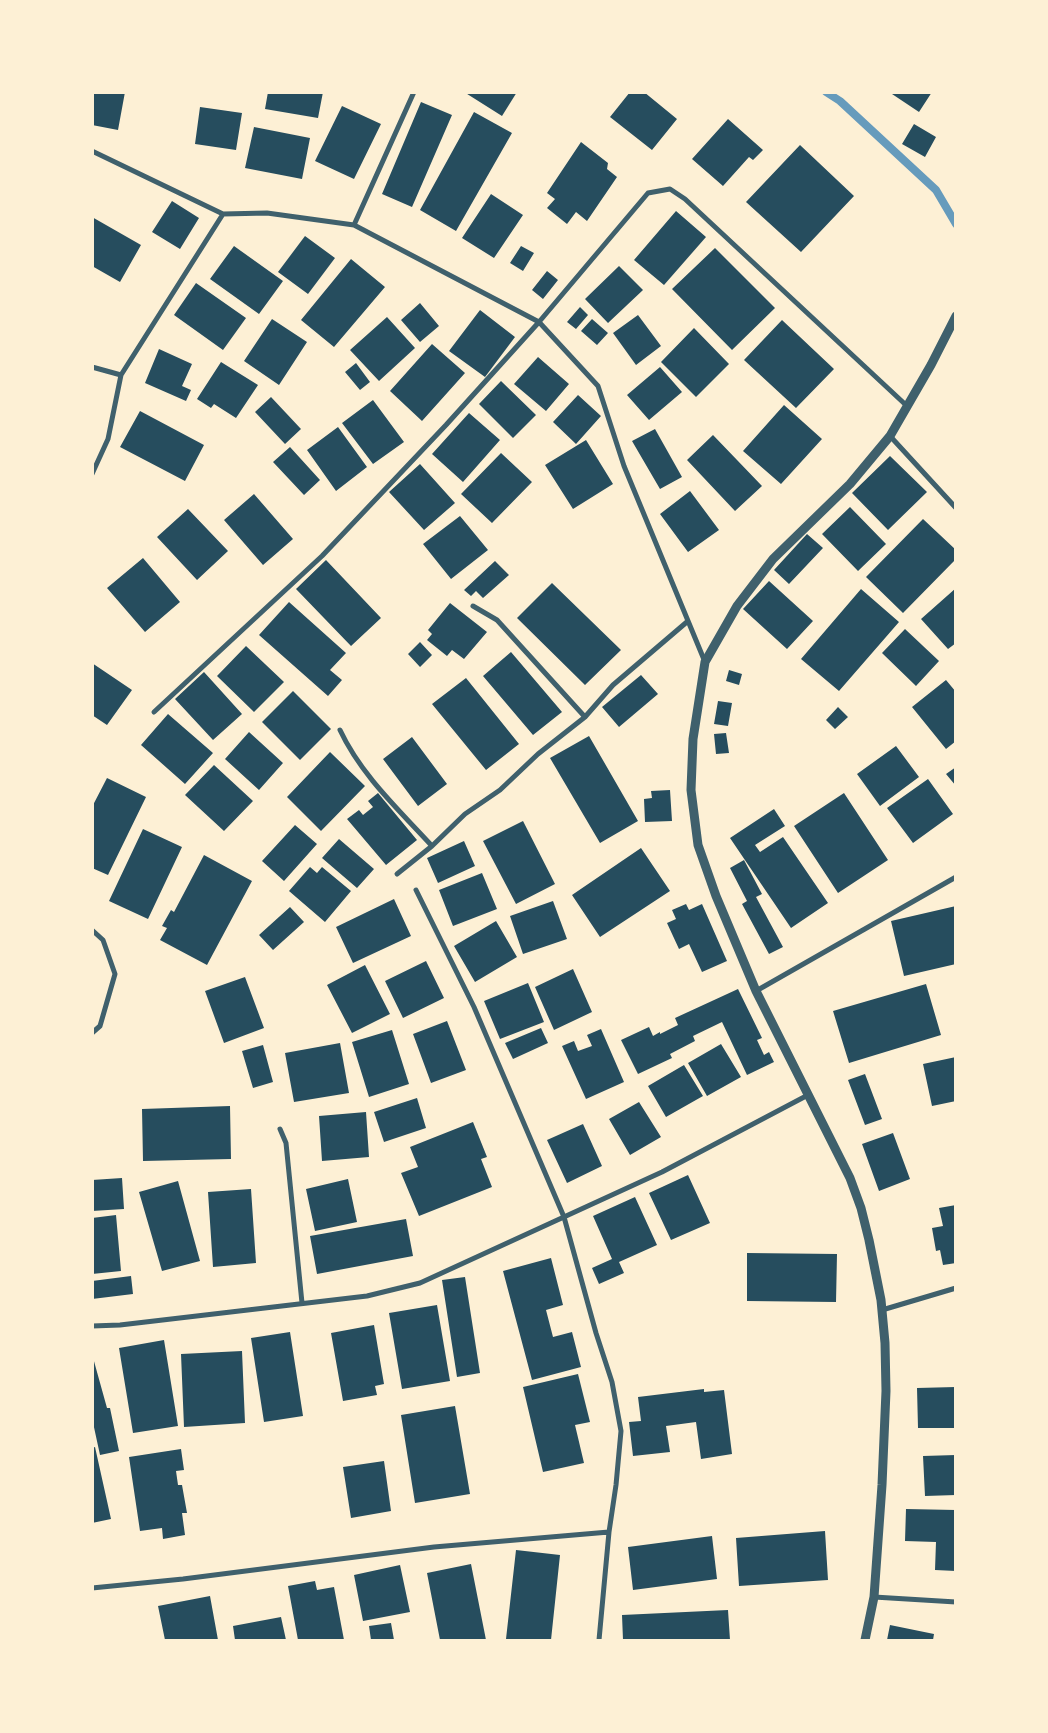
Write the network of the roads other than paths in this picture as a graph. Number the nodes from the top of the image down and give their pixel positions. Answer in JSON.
{"nodes":[{"id":1,"x":414,"y":92,"type":"edge"},
{"id":2,"x":92,"y":151,"type":"edge"},
{"id":3,"x":223,"y":214,"type":"junction"},
{"id":4,"x":354,"y":225,"type":"junction"},
{"id":5,"x":956,"y":316,"type":"edge"},
{"id":6,"x":540,"y":322,"type":"junction"},
{"id":7,"x":92,"y":367,"type":"edge"},
{"id":8,"x":121,"y":375,"type":"junction"},
{"id":9,"x":907,"y":406,"type":"junction"},
{"id":10,"x":890,"y":436,"type":"junction"},
{"id":11,"x":92,"y":474,"type":"edge"},
{"id":12,"x":956,"y":508,"type":"edge"},
{"id":13,"x":473,"y":606,"type":"dead end"},
{"id":14,"x":688,"y":621,"type":"junction"},
{"id":15,"x":705,"y":662,"type":"junction"},
{"id":16,"x":154,"y":712,"type":"dead end"},
{"id":17,"x":585,"y":717,"type":"junction"},
{"id":18,"x":340,"y":730,"type":"dead end"},
{"id":19,"x":432,"y":846,"type":"junction"},
{"id":20,"x":397,"y":874,"type":"dead end"},
{"id":21,"x":956,"y":877,"type":"edge"},
{"id":22,"x":416,"y":890,"type":"dead end"},
{"id":23,"x":92,"y":930,"type":"edge"},
{"id":24,"x":756,"y":991,"type":"junction"},
{"id":25,"x":92,"y":1033,"type":"edge"},
{"id":26,"x":808,"y":1095,"type":"junction"},
{"id":27,"x":280,"y":1129,"type":"dead end"},
{"id":28,"x":564,"y":1217,"type":"junction"},
{"id":29,"x":956,"y":1288,"type":"edge"},
{"id":30,"x":302,"y":1303,"type":"junction"},
{"id":31,"x":882,"y":1310,"type":"junction"},
{"id":32,"x":92,"y":1326,"type":"edge"},
{"id":33,"x":610,"y":1532,"type":"junction"},
{"id":34,"x":92,"y":1588,"type":"edge"},
{"id":35,"x":874,"y":1596,"type":"junction"},
{"id":36,"x":956,"y":1602,"type":"edge"},
{"id":37,"x":599,"y":1640,"type":"edge"},
{"id":38,"x":865,"y":1640,"type":"edge"}],
"edges":[{"from":1,"to":4,"type":"street"},
{"from":2,"to":3,"type":"street"},
{"from":3,"to":4,"type":"street"},
{"from":3,"to":8,"type":"street"},
{"from":4,"to":6,"type":"street"},
{"from":5,"to":9,"type":"street"},
{"from":6,"to":9,"type":"street"},
{"from":6,"to":14,"type":"street"},
{"from":6,"to":16,"type":"street"},
{"from":7,"to":8,"type":"street"},
{"from":8,"to":11,"type":"street"},
{"from":9,"to":10,"type":"street"},
{"from":10,"to":12,"type":"street"},
{"from":10,"to":15,"type":"street"},
{"from":13,"to":17,"type":"street"},
{"from":14,"to":15,"type":"street"},
{"from":14,"to":17,"type":"street"},
{"from":15,"to":24,"type":"street"},
{"from":17,"to":19,"type":"street"},
{"from":18,"to":19,"type":"street"},
{"from":19,"to":20,"type":"street"},
{"from":21,"to":24,"type":"street"},
{"from":22,"to":28,"type":"street"},
{"from":23,"to":25,"type":"street"},
{"from":24,"to":26,"type":"street"},
{"from":26,"to":28,"type":"street"},
{"from":26,"to":31,"type":"street"},
{"from":27,"to":30,"type":"street"},
{"from":28,"to":30,"type":"street"},
{"from":28,"to":33,"type":"street"},
{"from":29,"to":31,"type":"street"},
{"from":30,"to":32,"type":"street"},
{"from":31,"to":35,"type":"street"},
{"from":33,"to":34,"type":"street"},
{"from":33,"to":37,"type":"street"},
{"from":35,"to":36,"type":"street"},
{"from":35,"to":38,"type":"street"}]}
